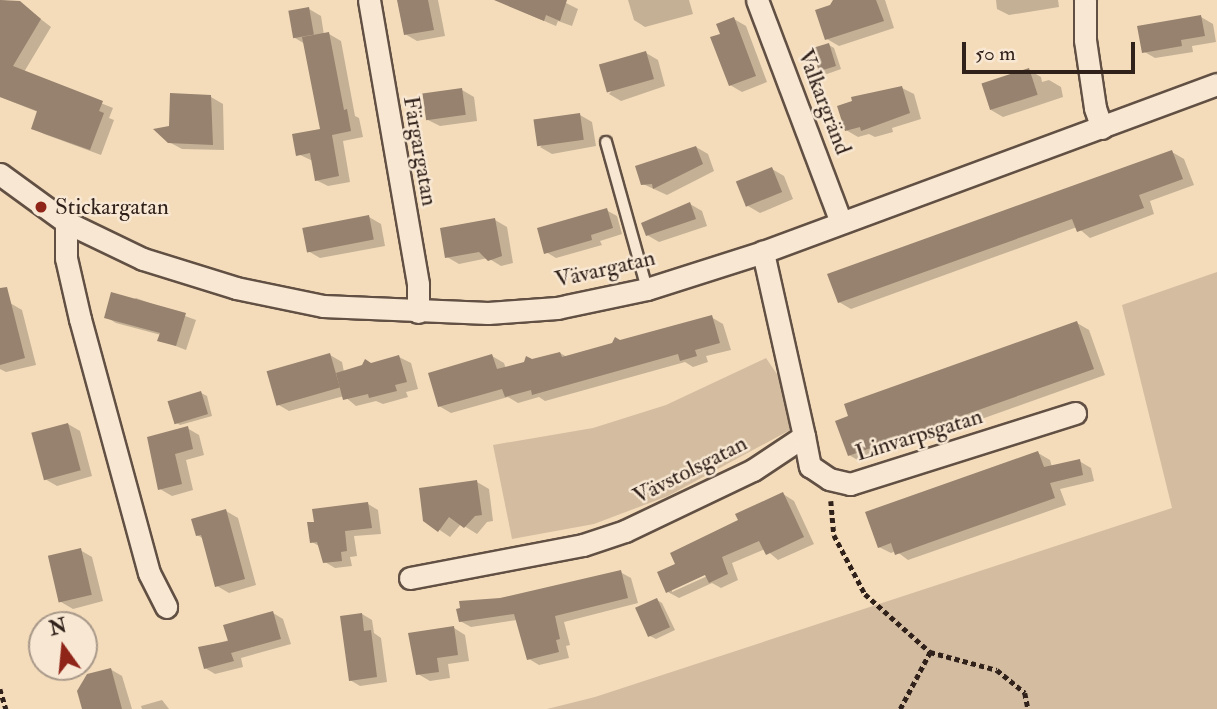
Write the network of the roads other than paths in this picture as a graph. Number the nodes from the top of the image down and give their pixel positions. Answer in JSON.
{"nodes":[{"id":1,"x":369,"y":0,"type":"edge"},
{"id":2,"x":757,"y":0,"type":"edge"},
{"id":3,"x":1085,"y":0,"type":"edge"},
{"id":4,"x":1217,"y":84,"type":"edge"},
{"id":5,"x":1102,"y":128,"type":"junction"},
{"id":6,"x":606,"y":142,"type":"dead end"},
{"id":7,"x":0,"y":174,"type":"edge"},
{"id":8,"x":66,"y":222,"type":"junction"},
{"id":9,"x":841,"y":222,"type":"junction"},
{"id":10,"x":762,"y":252,"type":"junction"},
{"id":11,"x":647,"y":289,"type":"junction"},
{"id":12,"x":418,"y":312,"type":"junction"},
{"id":13,"x":1075,"y":414,"type":"dead end"},
{"id":14,"x":804,"y":436,"type":"junction"},
{"id":15,"x":410,"y":578,"type":"dead end"},
{"id":16,"x":166,"y":607,"type":"dead end"}],
"edges":[{"from":1,"to":12,"type":"street","name":"Färgargatan"},
{"from":2,"to":9,"type":"street","name":"Valkargränd"},
{"from":3,"to":5,"type":"street"},
{"from":4,"to":5,"type":"street","name":"Vävargatan"},
{"from":5,"to":9,"type":"street","name":"Vävargatan"},
{"from":6,"to":11,"type":"lane"},
{"from":7,"to":8,"type":"street","name":"Vävargatan"},
{"from":8,"to":12,"type":"street","name":"Vävargatan"},
{"from":8,"to":16,"type":"street"},
{"from":9,"to":10,"type":"street","name":"Vävargatan"},
{"from":10,"to":11,"type":"street","name":"Vävargatan"},
{"from":10,"to":14,"type":"street"},
{"from":11,"to":12,"type":"street","name":"Vävargatan"},
{"from":13,"to":14,"type":"street","name":"Linvarpsgatan"},
{"from":14,"to":15,"type":"street","name":"Vävstolsgatan"}]}
